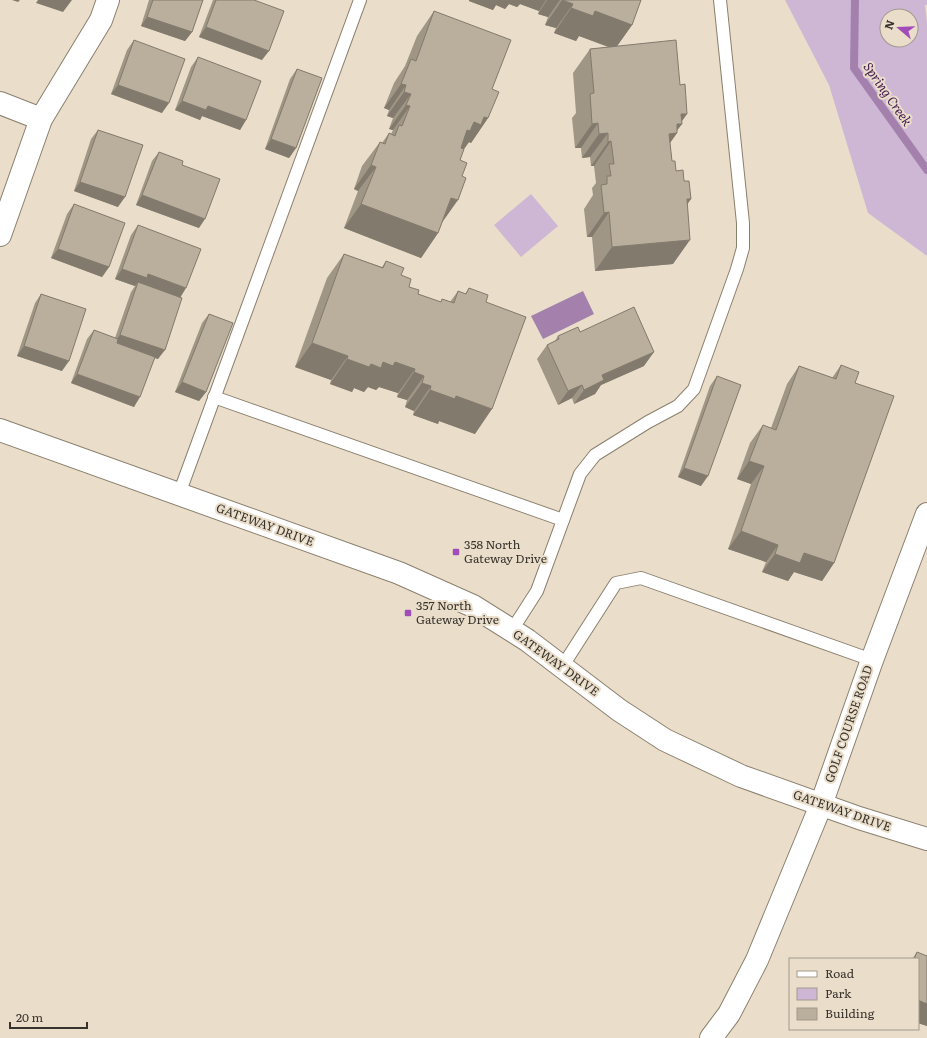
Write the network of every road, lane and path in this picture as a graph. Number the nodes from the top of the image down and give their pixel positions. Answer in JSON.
{"nodes":[{"id":1,"x":108,"y":0,"type":"edge"},
{"id":2,"x":360,"y":0,"type":"edge"},
{"id":3,"x":720,"y":0,"type":"edge"},
{"id":4,"x":0,"y":103,"type":"edge"},
{"id":5,"x":41,"y":119,"type":"junction"},
{"id":6,"x":0,"y":235,"type":"edge"},
{"id":7,"x":214,"y":397,"type":"junction"},
{"id":8,"x":0,"y":430,"type":"edge"},
{"id":9,"x":179,"y":494,"type":"junction"},
{"id":10,"x":927,"y":514,"type":"edge"},
{"id":11,"x":563,"y":520,"type":"junction"},
{"id":12,"x":512,"y":630,"type":"junction"},
{"id":13,"x":872,"y":660,"type":"junction"},
{"id":14,"x":562,"y":667,"type":"junction"},
{"id":15,"x":821,"y":805,"type":"junction"},
{"id":16,"x":927,"y":839,"type":"edge"},
{"id":17,"x":711,"y":1038,"type":"edge"}],
"edges":[{"from":1,"to":5,"type":"main road"},
{"from":2,"to":7,"type":"lane"},
{"from":3,"to":11,"type":"lane"},
{"from":4,"to":5,"type":"main road"},
{"from":5,"to":6,"type":"main road"},
{"from":7,"to":9,"type":"lane"},
{"from":7,"to":11,"type":"lane"},
{"from":8,"to":9,"type":"main road","name":"GATEWAY DRIVE"},
{"from":9,"to":12,"type":"main road","name":"GATEWAY DRIVE"},
{"from":10,"to":13,"type":"main road","name":"GOLF COURSE ROAD"},
{"from":11,"to":12,"type":"lane"},
{"from":12,"to":14,"type":"main road","name":"GATEWAY DRIVE"},
{"from":13,"to":14,"type":"lane"},
{"from":13,"to":15,"type":"main road","name":"GOLF COURSE ROAD"},
{"from":14,"to":15,"type":"main road","name":"GATEWAY DRIVE"},
{"from":15,"to":16,"type":"main road","name":"GATEWAY DRIVE"},
{"from":15,"to":17,"type":"main road","name":"GOLF COURSE ROAD"}]}
